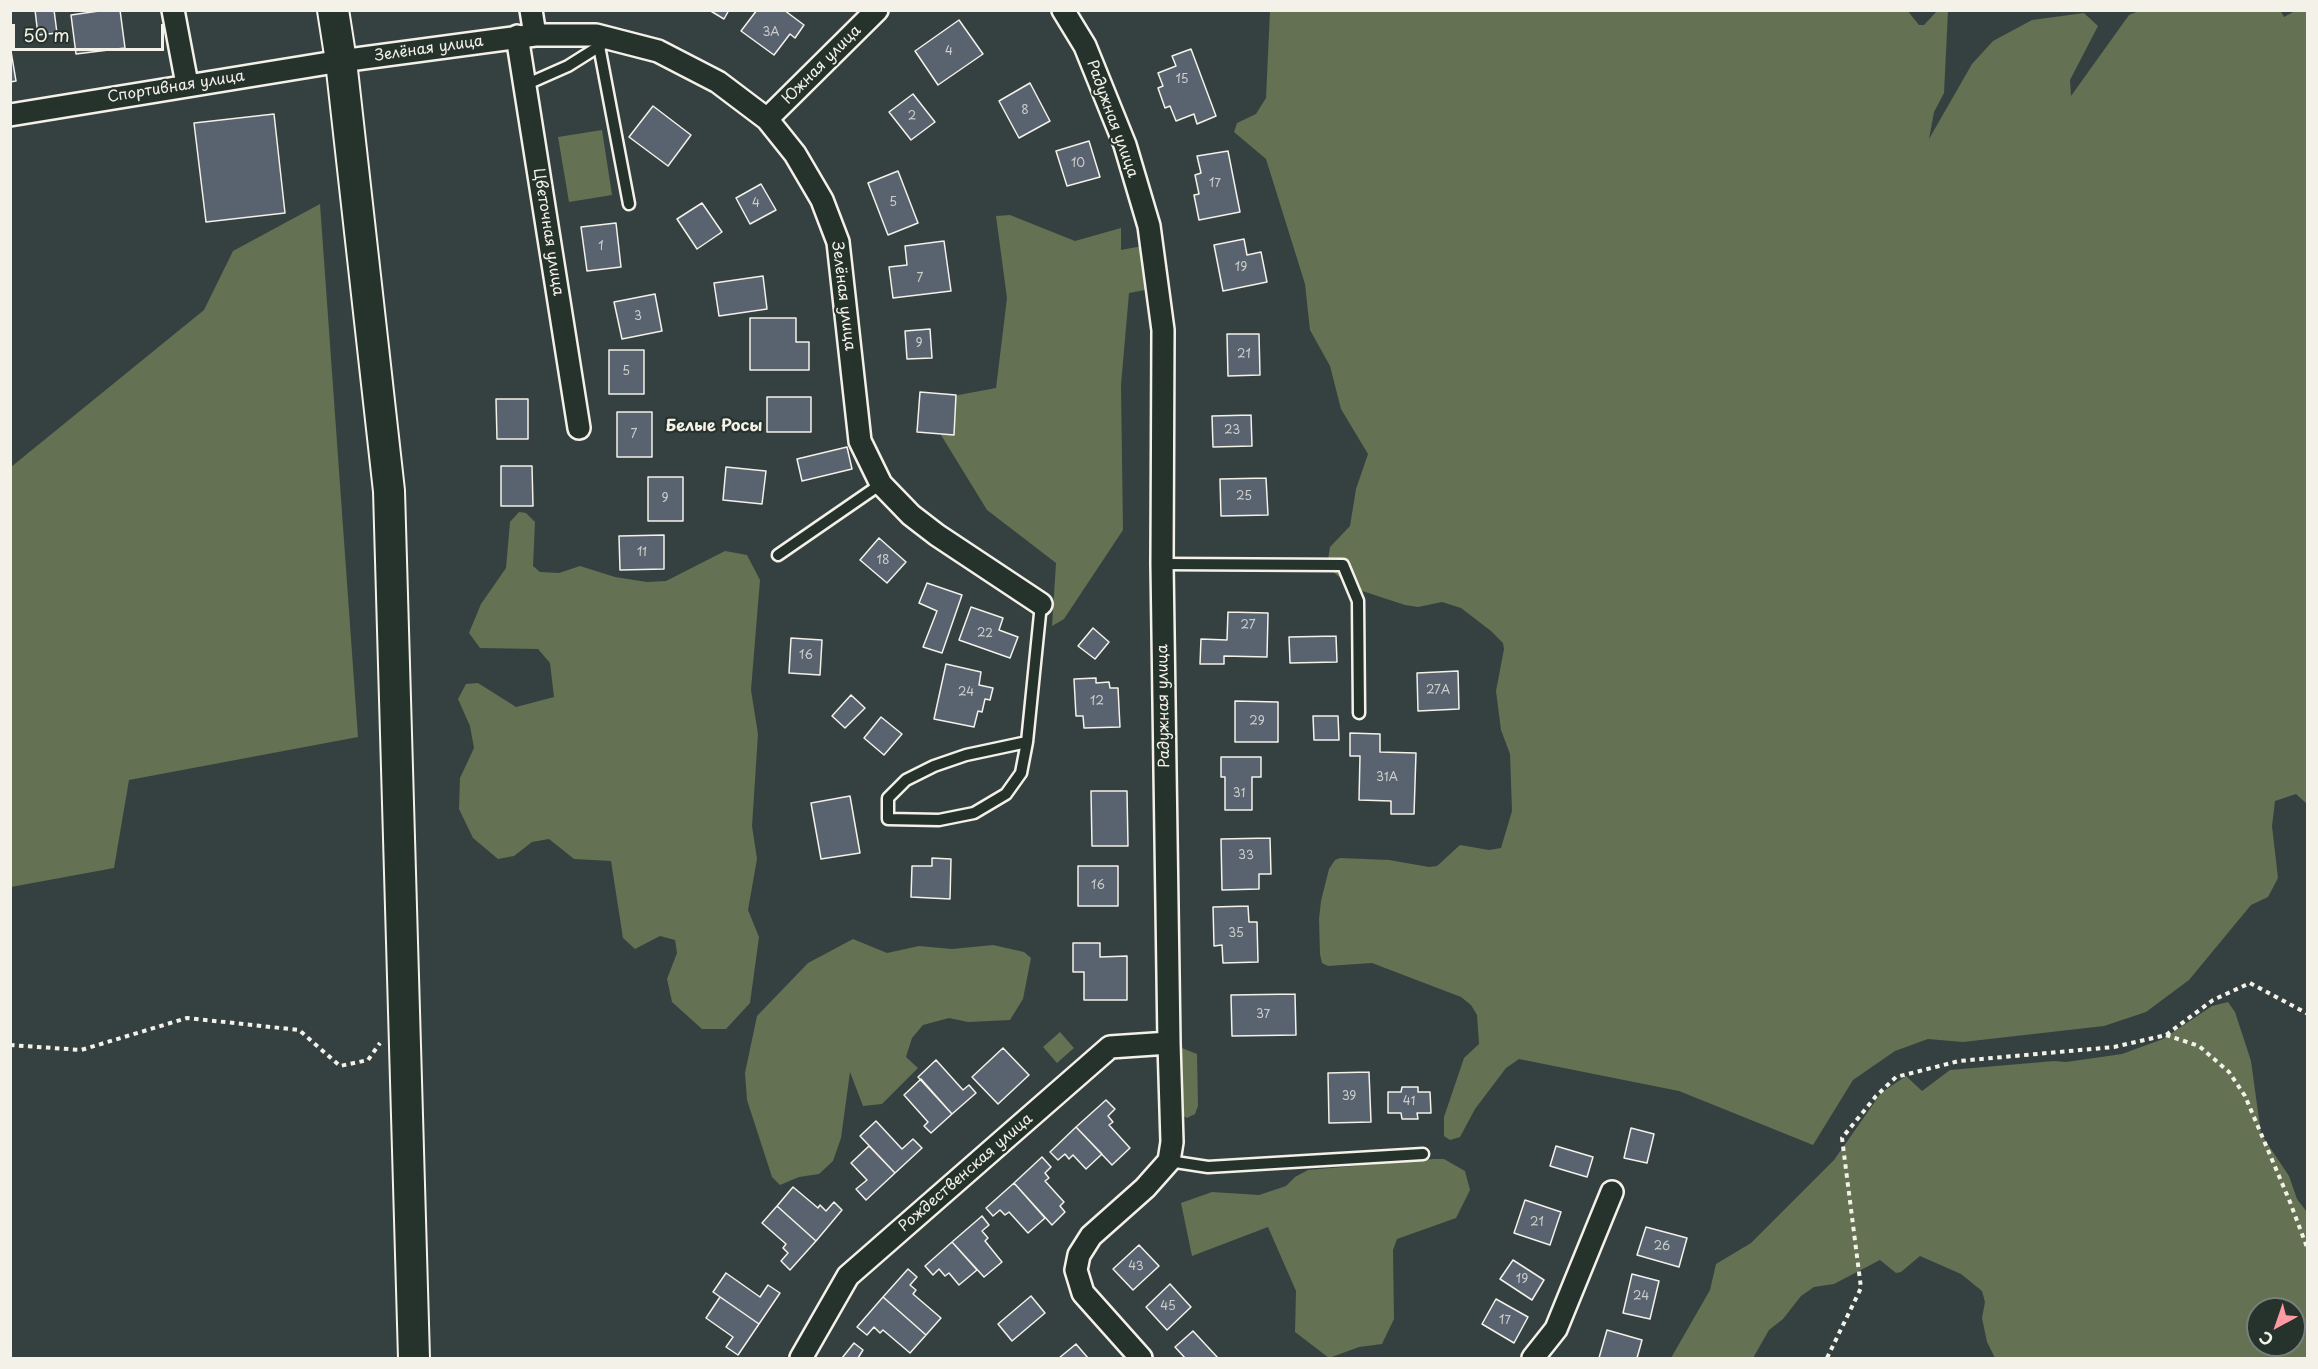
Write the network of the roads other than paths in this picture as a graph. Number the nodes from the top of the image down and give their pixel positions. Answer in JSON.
{"nodes":[{"id":1,"x":173,"y":10,"type":"edge"},
{"id":2,"x":333,"y":10,"type":"edge"},
{"id":3,"x":531,"y":10,"type":"edge"},
{"id":4,"x":877,"y":10,"type":"edge"},
{"id":5,"x":1063,"y":10,"type":"edge"},
{"id":6,"x":526,"y":36,"type":"junction"},
{"id":7,"x":605,"y":43,"type":"junction"},
{"id":8,"x":341,"y":61,"type":"junction"},
{"id":9,"x":187,"y":84,"type":"junction"},
{"id":10,"x":525,"y":86,"type":"junction"},
{"id":11,"x":10,"y":115,"type":"edge"},
{"id":12,"x":768,"y":119,"type":"junction"},
{"id":13,"x":629,"y":204,"type":"dead end"},
{"id":14,"x":579,"y":428,"type":"dead end"},
{"id":15,"x":881,"y":484,"type":"junction"},
{"id":16,"x":778,"y":555,"type":"dead end"},
{"id":17,"x":1162,"y":564,"type":"junction"},
{"id":18,"x":1041,"y":604,"type":"joint"},
{"id":19,"x":1359,"y":713,"type":"dead end"},
{"id":20,"x":1027,"y":742,"type":"junction"},
{"id":21,"x":1169,"y":1043,"type":"junction"},
{"id":22,"x":1423,"y":1154,"type":"dead end"},
{"id":23,"x":1169,"y":1161,"type":"junction"},
{"id":24,"x":1612,"y":1192,"type":"dead end"},
{"id":25,"x":414,"y":1359,"type":"edge"},
{"id":26,"x":801,"y":1359,"type":"edge"},
{"id":27,"x":1141,"y":1359,"type":"edge"},
{"id":28,"x":1533,"y":1359,"type":"edge"}],
"edges":[{"from":1,"to":9,"type":"street"},
{"from":2,"to":8,"type":"main road"},
{"from":3,"to":6,"type":"street","name":"Цветочная улица"},
{"from":4,"to":12,"type":"street","name":"Южная улица"},
{"from":5,"to":17,"type":"street","name":"Радужная улица"},
{"from":6,"to":7,"type":"street","name":"Зелёная улица"},
{"from":6,"to":8,"type":"street","name":"Зелёная улица"},
{"from":6,"to":10,"type":"street","name":"Цветочная улица"},
{"from":7,"to":10,"type":"lane"},
{"from":7,"to":12,"type":"street","name":"Зелёная улица"},
{"from":7,"to":13,"type":"lane"},
{"from":8,"to":9,"type":"street","name":"Спортивная улица"},
{"from":8,"to":25,"type":"main road"},
{"from":9,"to":11,"type":"street","name":"Спортивная улица"},
{"from":10,"to":14,"type":"street","name":"Цветочная улица"},
{"from":12,"to":15,"type":"street","name":"Зелёная улица"},
{"from":15,"to":16,"type":"lane"},
{"from":15,"to":18,"type":"street","name":"Зелёная улица"},
{"from":17,"to":19,"type":"lane"},
{"from":17,"to":21,"type":"street","name":"Радужная улица"},
{"from":18,"to":20,"type":"lane"},
{"from":20,"to":20,"type":"lane"},
{"from":21,"to":23,"type":"street","name":"Радужная улица"},
{"from":21,"to":26,"type":"street","name":"Рождественская улица"},
{"from":22,"to":23,"type":"lane"},
{"from":23,"to":27,"type":"street"},
{"from":24,"to":28,"type":"street"}]}
